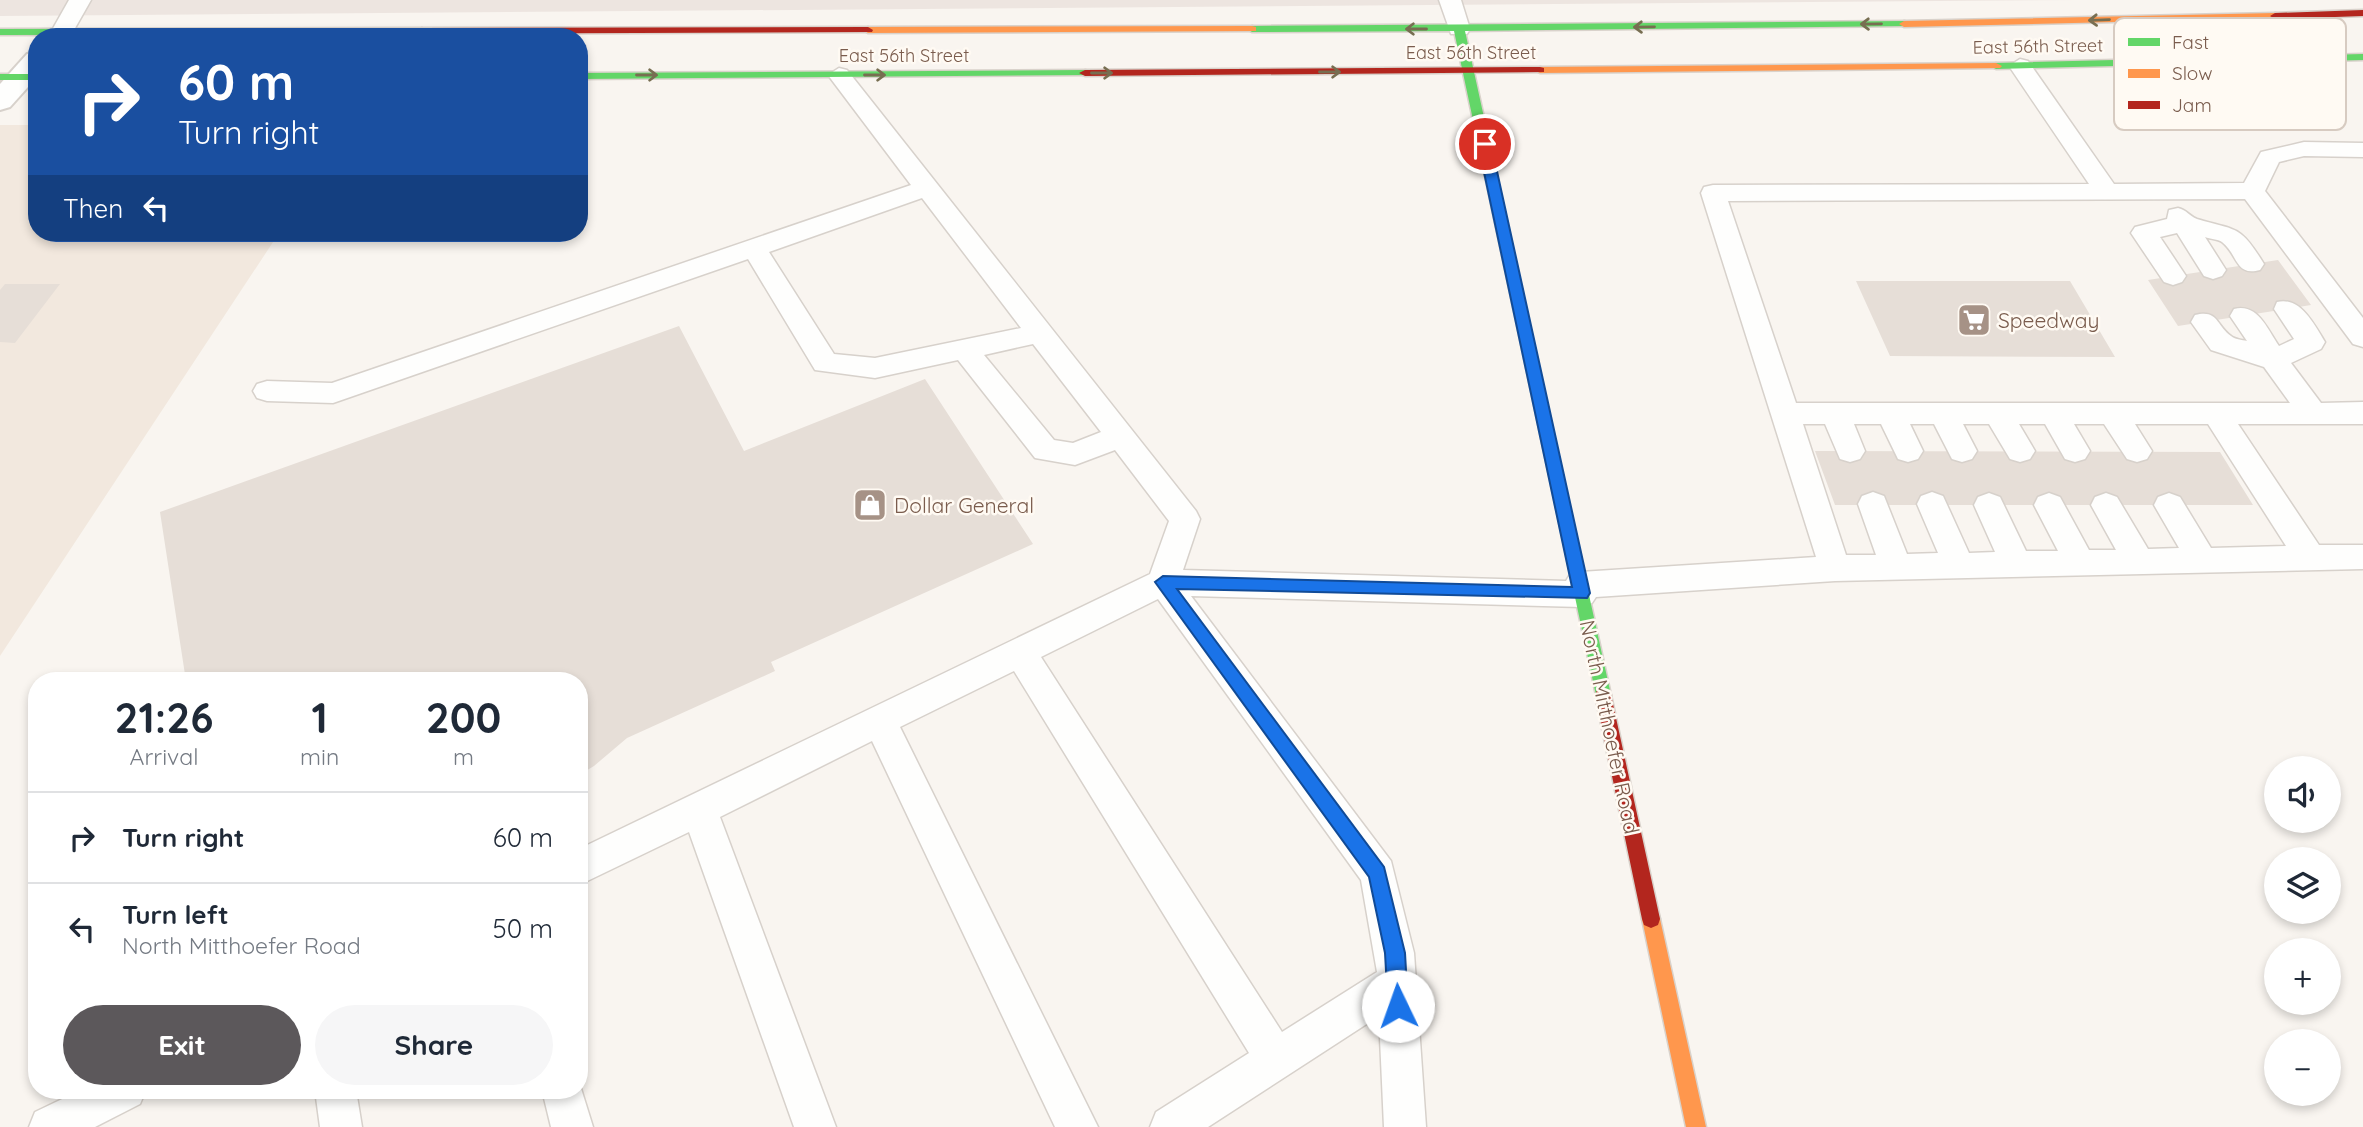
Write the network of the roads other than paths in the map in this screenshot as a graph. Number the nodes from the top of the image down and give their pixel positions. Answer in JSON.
{"nodes":[{"id":1,"x":80,"y":0,"type":"edge"},
{"id":2,"x":1450,"y":0,"type":"edge"},
{"id":3,"x":2363,"y":13,"type":"edge"},
{"id":4,"x":2190,"y":18,"type":"edge"},
{"id":5,"x":2114,"y":20,"type":"edge"},
{"id":6,"x":63,"y":28,"type":"edge"},
{"id":7,"x":1459,"y":29,"type":"junction"},
{"id":8,"x":0,"y":32,"type":"edge"},
{"id":9,"x":588,"y":32,"type":"edge"},
{"id":10,"x":28,"y":33,"type":"edge"},
{"id":11,"x":2114,"y":64,"type":"edge"},
{"id":12,"x":2020,"y":66,"type":"junction"},
{"id":13,"x":1469,"y":72,"type":"junction"},
{"id":14,"x":24,"y":73,"type":"edge"},
{"id":15,"x":839,"y":75,"type":"junction"},
{"id":16,"x":588,"y":76,"type":"edge"},
{"id":17,"x":0,"y":101,"type":"edge"},
{"id":18,"x":2363,"y":150,"type":"edge"},
{"id":19,"x":927,"y":188,"type":"junction"},
{"id":20,"x":2106,"y":191,"type":"junction"},
{"id":21,"x":2162,"y":191,"type":"junction"},
{"id":22,"x":2252,"y":191,"type":"junction"},
{"id":23,"x":2183,"y":223,"type":"junction"},
{"id":24,"x":754,"y":247,"type":"junction"},
{"id":25,"x":2251,"y":264,"type":"dead end"},
{"id":26,"x":2213,"y":270,"type":"dead end"},
{"id":27,"x":2173,"y":276,"type":"dead end"},
{"id":28,"x":2287,"y":309,"type":"dead end"},
{"id":29,"x":2244,"y":316,"type":"dead end"},
{"id":30,"x":2206,"y":322,"type":"dead end"},
{"id":31,"x":1040,"y":333,"type":"junction"},
{"id":32,"x":2363,"y":337,"type":"edge"},
{"id":33,"x":964,"y":349,"type":"junction"},
{"id":34,"x":2274,"y":360,"type":"junction"},
{"id":35,"x":267,"y":391,"type":"dead end"},
{"id":36,"x":2216,"y":413,"type":"junction"},
{"id":37,"x":2313,"y":413,"type":"junction"},
{"id":38,"x":2363,"y":413,"type":"edge"},
{"id":39,"x":1785,"y":414,"type":"junction"},
{"id":40,"x":1836,"y":414,"type":"junction"},
{"id":41,"x":1891,"y":414,"type":"junction"},
{"id":42,"x":1944,"y":414,"type":"junction"},
{"id":43,"x":1998,"y":414,"type":"junction"},
{"id":44,"x":2054,"y":414,"type":"junction"},
{"id":45,"x":2113,"y":414,"type":"junction"},
{"id":46,"x":1120,"y":436,"type":"junction"},
{"id":47,"x":1850,"y":451,"type":"dead end"},
{"id":48,"x":1908,"y":451,"type":"dead end"},
{"id":49,"x":1962,"y":451,"type":"dead end"},
{"id":50,"x":2020,"y":451,"type":"dead end"},
{"id":51,"x":2075,"y":451,"type":"dead end"},
{"id":52,"x":2137,"y":452,"type":"dead end"},
{"id":53,"x":1873,"y":504,"type":"dead end"},
{"id":54,"x":1932,"y":505,"type":"dead end"},
{"id":55,"x":1989,"y":505,"type":"dead end"},
{"id":56,"x":2049,"y":505,"type":"dead end"},
{"id":57,"x":2106,"y":505,"type":"dead end"},
{"id":58,"x":2169,"y":505,"type":"dead end"},
{"id":59,"x":2363,"y":557,"type":"edge"},
{"id":60,"x":2310,"y":558,"type":"junction"},
{"id":61,"x":2202,"y":561,"type":"junction"},
{"id":62,"x":2139,"y":562,"type":"junction"},
{"id":63,"x":2080,"y":563,"type":"junction"},
{"id":64,"x":2016,"y":564,"type":"junction"},
{"id":65,"x":1959,"y":565,"type":"junction"},
{"id":66,"x":1896,"y":566,"type":"junction"},
{"id":67,"x":1835,"y":568,"type":"junction"},
{"id":68,"x":1163,"y":582,"type":"junction"},
{"id":69,"x":1581,"y":589,"type":"junction"},
{"id":70,"x":1020,"y":652,"type":"junction"},
{"id":71,"x":880,"y":721,"type":"junction"},
{"id":72,"x":699,"y":810,"type":"junction"},
{"id":73,"x":588,"y":864,"type":"edge"},
{"id":74,"x":1396,"y":982,"type":"junction"},
{"id":75,"x":1276,"y":1059,"type":"junction"},
{"id":76,"x":336,"y":1099,"type":"edge"},
{"id":77,"x":564,"y":1099,"type":"edge"},
{"id":78,"x":107,"y":1102,"type":"edge"},
{"id":79,"x":50,"y":1127,"type":"edge"},
{"id":80,"x":341,"y":1127,"type":"edge"},
{"id":81,"x":572,"y":1127,"type":"edge"},
{"id":82,"x":815,"y":1127,"type":"edge"},
{"id":83,"x":1077,"y":1127,"type":"edge"},
{"id":84,"x":1171,"y":1127,"type":"edge"},
{"id":85,"x":1405,"y":1127,"type":"edge"},
{"id":86,"x":1696,"y":1127,"type":"edge"}],
"edges":[{"from":1,"to":6,"type":"lane"},
{"from":2,"to":7,"type":"lane","name":"North Mitthoefer Road"},
{"from":3,"to":4,"type":"main road","name":"East 56th Street","one_way":true},
{"from":5,"to":7,"type":"main road","name":"East 56th Street","one_way":true},
{"from":7,"to":9,"type":"main road","name":"East 56th Street","one_way":true},
{"from":7,"to":13,"type":"main road","name":"North Mitthoefer Road"},
{"from":8,"to":10,"type":"main road","name":"East 56th Street"},
{"from":11,"to":12,"type":"main road","name":"East 56th Street"},
{"from":12,"to":13,"type":"main road","name":"East 56th Street"},
{"from":12,"to":20,"type":"lane"},
{"from":15,"to":13,"type":"main road","name":"East 56th Street","one_way":true},
{"from":13,"to":69,"type":"main road","name":"North Mitthoefer Road"},
{"from":14,"to":17,"type":"street"},
{"from":16,"to":15,"type":"main road","name":"East 56th Street","one_way":true},
{"from":15,"to":19,"type":"lane"},
{"from":18,"to":22,"type":"lane"},
{"from":19,"to":24,"type":"lane"},
{"from":19,"to":31,"type":"lane"},
{"from":20,"to":21,"type":"lane"},
{"from":20,"to":39,"type":"lane"},
{"from":21,"to":22,"type":"lane"},
{"from":21,"to":23,"type":"lane"},
{"from":22,"to":32,"type":"lane"},
{"from":23,"to":25,"type":"lane"},
{"from":23,"to":26,"type":"lane"},
{"from":23,"to":27,"type":"lane"},
{"from":24,"to":33,"type":"lane"},
{"from":24,"to":35,"type":"lane"},
{"from":28,"to":34,"type":"lane"},
{"from":29,"to":34,"type":"lane"},
{"from":30,"to":34,"type":"lane"},
{"from":31,"to":33,"type":"lane"},
{"from":31,"to":46,"type":"lane"},
{"from":33,"to":46,"type":"lane"},
{"from":34,"to":37,"type":"lane"},
{"from":36,"to":37,"type":"lane"},
{"from":36,"to":45,"type":"lane"},
{"from":36,"to":60,"type":"lane"},
{"from":37,"to":38,"type":"lane"},
{"from":39,"to":40,"type":"lane"},
{"from":39,"to":67,"type":"lane"},
{"from":40,"to":41,"type":"lane"},
{"from":40,"to":47,"type":"lane"},
{"from":41,"to":42,"type":"lane"},
{"from":41,"to":48,"type":"lane"},
{"from":42,"to":43,"type":"lane"},
{"from":42,"to":49,"type":"lane"},
{"from":43,"to":44,"type":"lane"},
{"from":43,"to":50,"type":"lane"},
{"from":44,"to":45,"type":"lane"},
{"from":44,"to":51,"type":"lane"},
{"from":45,"to":52,"type":"lane"},
{"from":46,"to":68,"type":"lane"},
{"from":53,"to":66,"type":"lane"},
{"from":54,"to":65,"type":"lane"},
{"from":55,"to":64,"type":"lane"},
{"from":56,"to":63,"type":"lane"},
{"from":57,"to":62,"type":"lane"},
{"from":58,"to":61,"type":"lane"},
{"from":59,"to":60,"type":"lane"},
{"from":60,"to":61,"type":"lane"},
{"from":61,"to":62,"type":"lane"},
{"from":62,"to":63,"type":"lane"},
{"from":63,"to":64,"type":"lane"},
{"from":64,"to":65,"type":"lane"},
{"from":65,"to":66,"type":"lane"},
{"from":66,"to":67,"type":"lane"},
{"from":67,"to":69,"type":"lane"},
{"from":68,"to":69,"type":"lane"},
{"from":68,"to":70,"type":"lane"},
{"from":68,"to":74,"type":"lane"},
{"from":69,"to":86,"type":"main road","name":"North Mitthoefer Road"},
{"from":70,"to":71,"type":"lane"},
{"from":70,"to":75,"type":"lane"},
{"from":71,"to":72,"type":"lane"},
{"from":71,"to":83,"type":"lane"},
{"from":72,"to":73,"type":"lane"},
{"from":72,"to":82,"type":"lane"},
{"from":74,"to":75,"type":"lane"},
{"from":74,"to":85,"type":"lane"},
{"from":75,"to":84,"type":"lane"},
{"from":76,"to":80,"type":"lane"},
{"from":77,"to":81,"type":"lane"},
{"from":78,"to":79,"type":"lane"}]}
